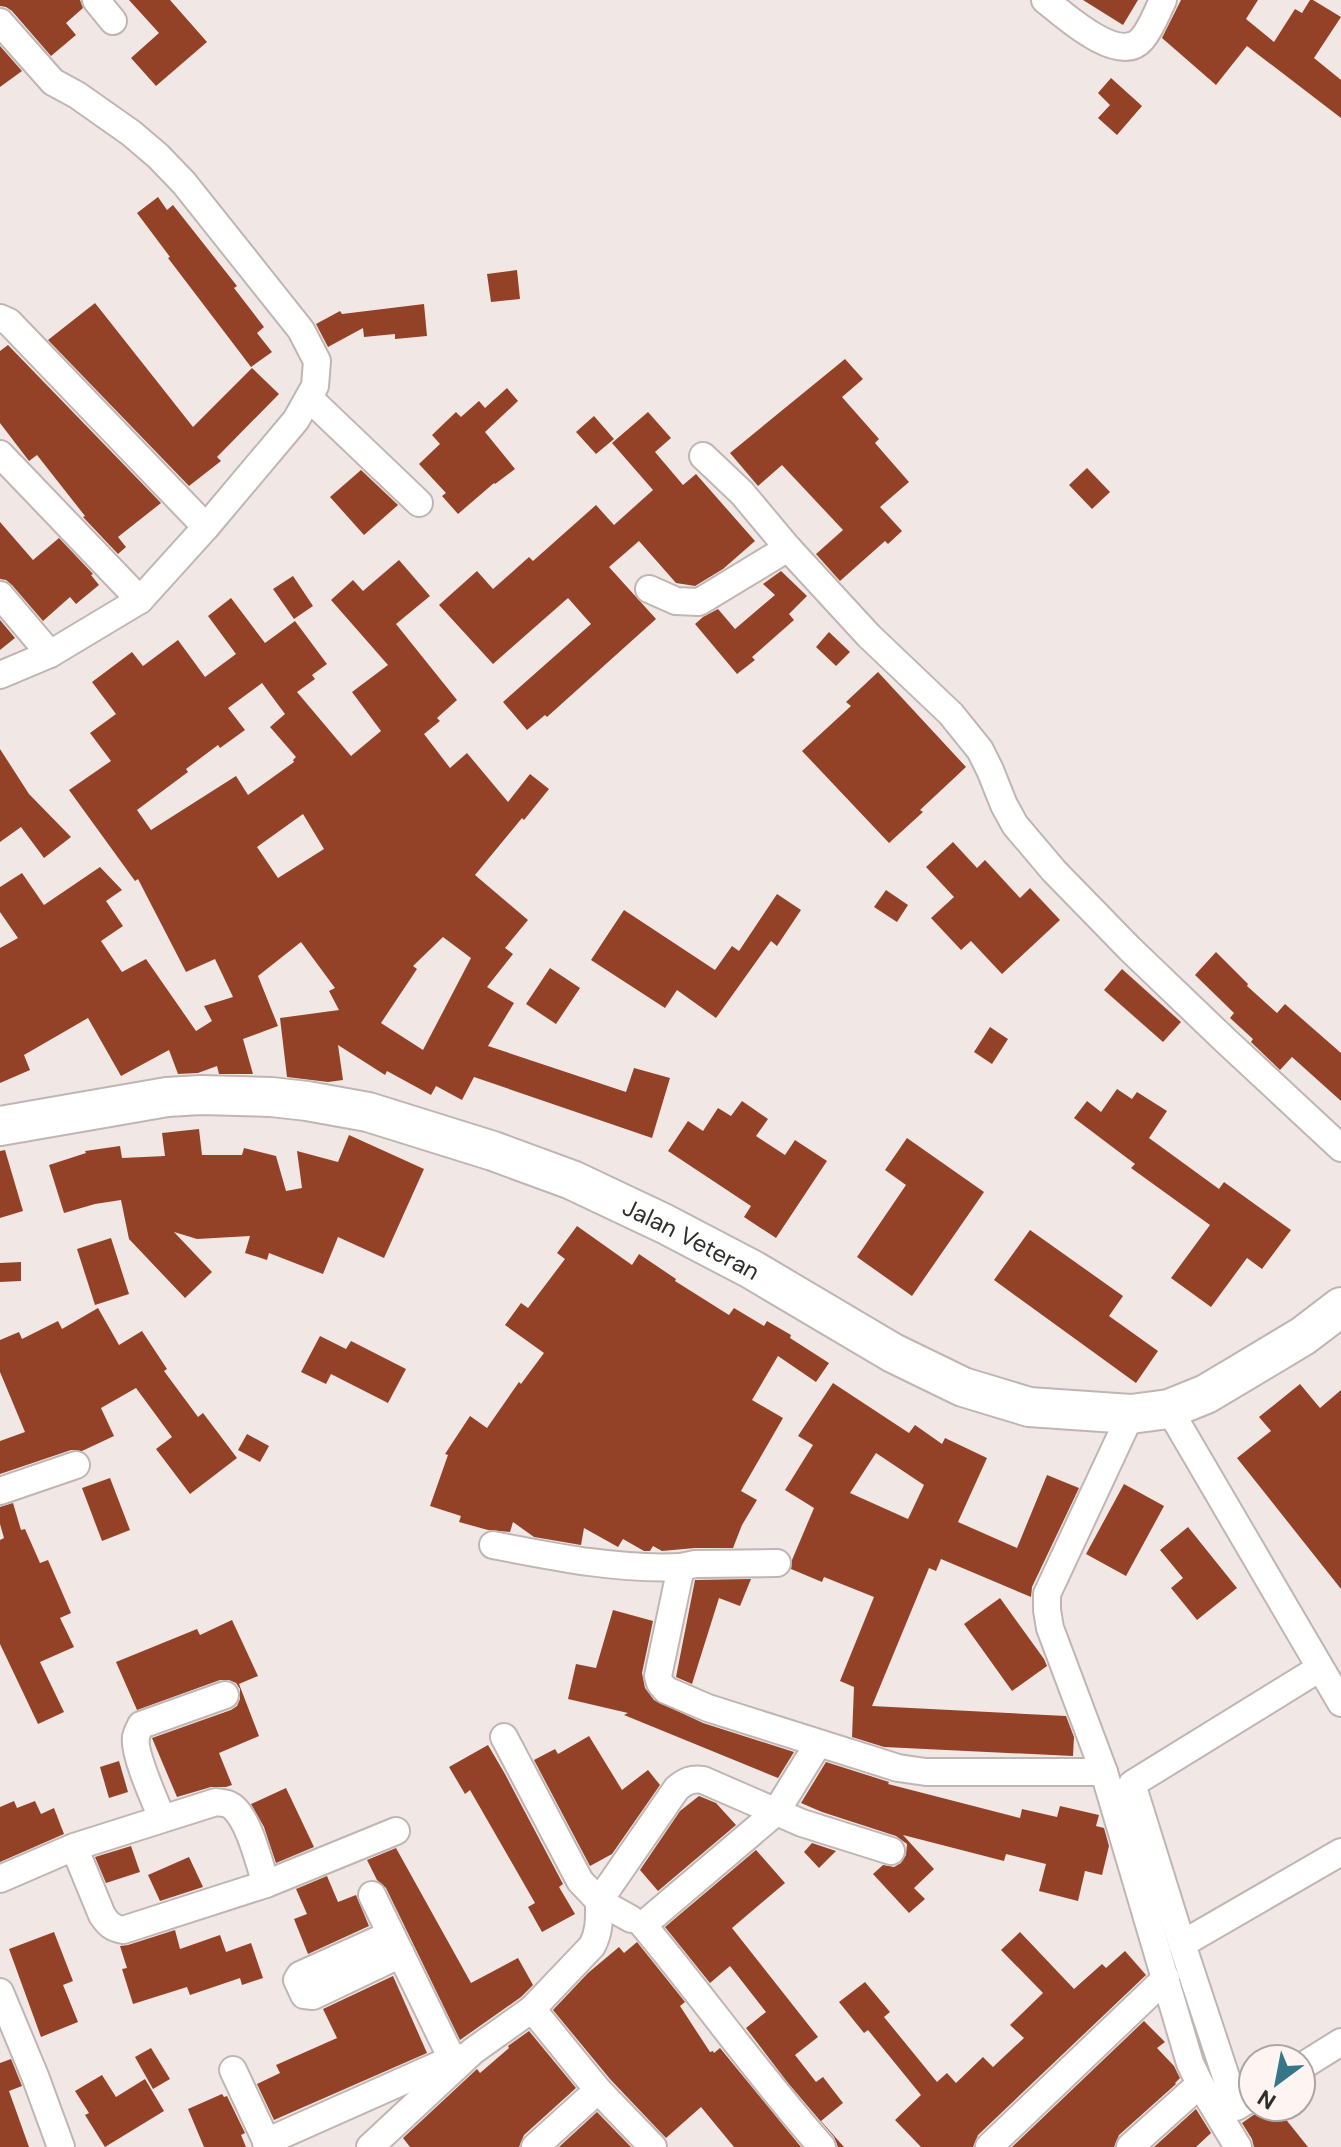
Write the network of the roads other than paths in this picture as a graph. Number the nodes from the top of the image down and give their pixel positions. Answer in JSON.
{"nodes":[{"id":1,"x":96,"y":0,"type":"edge"},
{"id":2,"x":1045,"y":0,"type":"edge"},
{"id":3,"x":1163,"y":0,"type":"edge"},
{"id":4,"x":113,"y":21,"type":"dead end"},
{"id":5,"x":0,"y":22,"type":"edge"},
{"id":6,"x":0,"y":318,"type":"edge"},
{"id":7,"x":309,"y":398,"type":"junction"},
{"id":8,"x":0,"y":454,"type":"edge"},
{"id":9,"x":703,"y":456,"type":"dead end"},
{"id":10,"x":419,"y":503,"type":"dead end"},
{"id":11,"x":206,"y":527,"type":"junction"},
{"id":12,"x":788,"y":548,"type":"junction"},
{"id":13,"x":649,"y":589,"type":"dead end"},
{"id":14,"x":0,"y":595,"type":"edge"},
{"id":15,"x":140,"y":600,"type":"junction"},
{"id":16,"x":50,"y":654,"type":"junction"},
{"id":17,"x":0,"y":675,"type":"edge"},
{"id":18,"x":0,"y":1126,"type":"edge"},
{"id":19,"x":1341,"y":1148,"type":"edge"},
{"id":20,"x":1341,"y":1307,"type":"edge"},
{"id":21,"x":1169,"y":1409,"type":"junction"},
{"id":22,"x":1131,"y":1414,"type":"junction"},
{"id":23,"x":76,"y":1465,"type":"dead end"},
{"id":24,"x":0,"y":1491,"type":"edge"},
{"id":25,"x":493,"y":1545,"type":"dead end"},
{"id":26,"x":777,"y":1563,"type":"dead end"},
{"id":27,"x":681,"y":1567,"type":"junction"},
{"id":28,"x":1320,"y":1668,"type":"junction"},
{"id":29,"x":225,"y":1695,"type":"dead end"},
{"id":30,"x":1341,"y":1703,"type":"edge"},
{"id":31,"x":504,"y":1737,"type":"dead end"},
{"id":32,"x":818,"y":1744,"type":"junction"},
{"id":33,"x":1104,"y":1772,"type":"junction"},
{"id":34,"x":776,"y":1812,"type":"junction"},
{"id":35,"x":162,"y":1818,"type":"junction"},
{"id":36,"x":396,"y":1831,"type":"dead end"},
{"id":37,"x":74,"y":1847,"type":"junction"},
{"id":38,"x":891,"y":1851,"type":"dead end"},
{"id":39,"x":1341,"y":1852,"type":"edge"},
{"id":40,"x":0,"y":1879,"type":"edge"},
{"id":41,"x":266,"y":1884,"type":"junction"},
{"id":42,"x":372,"y":1895,"type":"dead end"},
{"id":43,"x":599,"y":1901,"type":"junction"},
{"id":44,"x":631,"y":1919,"type":"dead end"},
{"id":45,"x":1182,"y":1944,"type":"junction"},
{"id":46,"x":1166,"y":1978,"type":"junction"},
{"id":47,"x":0,"y":1992,"type":"edge"},
{"id":48,"x":532,"y":2009,"type":"junction"},
{"id":49,"x":1341,"y":2042,"type":"edge"},
{"id":50,"x":462,"y":2055,"type":"junction"},
{"id":51,"x":1317,"y":2057,"type":"edge"},
{"id":52,"x":233,"y":2070,"type":"dead end"},
{"id":53,"x":1200,"y":2084,"type":"junction"},
{"id":54,"x":598,"y":2090,"type":"junction"},
{"id":55,"x":1237,"y":2106,"type":"edge"},
{"id":56,"x":382,"y":2143,"type":"edge"},
{"id":57,"x":268,"y":2144,"type":"edge"},
{"id":58,"x":61,"y":2147,"type":"edge"},
{"id":59,"x":535,"y":2147,"type":"edge"},
{"id":60,"x":653,"y":2147,"type":"edge"},
{"id":61,"x":822,"y":2147,"type":"edge"},
{"id":62,"x":989,"y":2147,"type":"edge"},
{"id":63,"x":1130,"y":2147,"type":"edge"},
{"id":64,"x":1238,"y":2147,"type":"edge"}],
"edges":[{"from":1,"to":4,"type":"street"},
{"from":2,"to":3,"type":"street"},
{"from":5,"to":7,"type":"street"},
{"from":6,"to":11,"type":"street"},
{"from":7,"to":10,"type":"street"},
{"from":7,"to":11,"type":"street"},
{"from":8,"to":15,"type":"street"},
{"from":9,"to":12,"type":"street"},
{"from":11,"to":15,"type":"street"},
{"from":12,"to":13,"type":"street"},
{"from":12,"to":19,"type":"street"},
{"from":14,"to":16,"type":"street"},
{"from":15,"to":16,"type":"street"},
{"from":16,"to":17,"type":"street"},
{"from":18,"to":22,"type":"highway","name":"Jalan Veteran"},
{"from":20,"to":21,"type":"highway","name":"Jalan Veteran"},
{"from":21,"to":22,"type":"highway","name":"Jalan Veteran"},
{"from":21,"to":28,"type":"street"},
{"from":22,"to":33,"type":"street"},
{"from":23,"to":24,"type":"street"},
{"from":25,"to":27,"type":"street"},
{"from":26,"to":27,"type":"street"},
{"from":27,"to":32,"type":"street"},
{"from":28,"to":30,"type":"street"},
{"from":28,"to":45,"type":"street"},
{"from":29,"to":35,"type":"street"},
{"from":31,"to":43,"type":"street"},
{"from":32,"to":33,"type":"street"},
{"from":32,"to":34,"type":"street"},
{"from":33,"to":46,"type":"street"},
{"from":34,"to":38,"type":"street"},
{"from":34,"to":43,"type":"street"},
{"from":34,"to":61,"type":"street"},
{"from":35,"to":37,"type":"street"},
{"from":35,"to":41,"type":"street"},
{"from":36,"to":41,"type":"street"},
{"from":37,"to":40,"type":"street"},
{"from":37,"to":41,"type":"street"},
{"from":39,"to":45,"type":"street"},
{"from":42,"to":50,"type":"street"},
{"from":43,"to":44,"type":"street"},
{"from":43,"to":48,"type":"street"},
{"from":45,"to":55,"type":"street"},
{"from":46,"to":53,"type":"street"},
{"from":46,"to":62,"type":"street"},
{"from":47,"to":58,"type":"street"},
{"from":48,"to":50,"type":"street"},
{"from":48,"to":54,"type":"street"},
{"from":49,"to":51,"type":"street"},
{"from":50,"to":56,"type":"street"},
{"from":50,"to":57,"type":"street"},
{"from":52,"to":57,"type":"street"},
{"from":53,"to":63,"type":"street"},
{"from":53,"to":64,"type":"street"},
{"from":54,"to":59,"type":"street"},
{"from":54,"to":60,"type":"street"}]}
